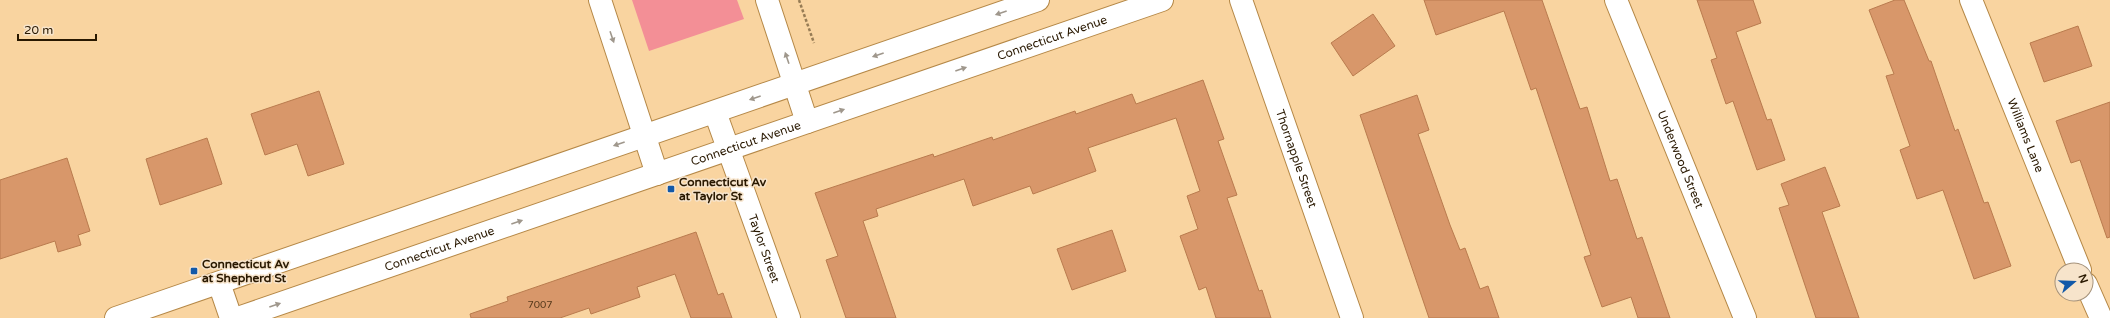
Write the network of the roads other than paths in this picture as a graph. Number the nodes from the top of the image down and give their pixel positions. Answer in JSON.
{"nodes":[{"id":1,"x":600,"y":0,"type":"edge"},
{"id":2,"x":767,"y":0,"type":"edge"},
{"id":3,"x":1038,"y":0,"type":"edge"},
{"id":4,"x":1162,"y":0,"type":"edge"},
{"id":5,"x":1241,"y":0,"type":"edge"},
{"id":6,"x":1616,"y":0,"type":"edge"},
{"id":7,"x":1971,"y":0,"type":"edge"},
{"id":8,"x":796,"y":84,"type":"junction"},
{"id":9,"x":715,"y":112,"type":"junction"},
{"id":10,"x":807,"y":122,"type":"junction"},
{"id":11,"x":645,"y":135,"type":"junction"},
{"id":12,"x":728,"y":149,"type":"junction"},
{"id":13,"x":657,"y":174,"type":"junction"},
{"id":14,"x":2077,"y":262,"type":"edge"},
{"id":15,"x":219,"y":283,"type":"junction"},
{"id":16,"x":2094,"y":302,"type":"edge"},
{"id":17,"x":116,"y":318,"type":"edge"},
{"id":18,"x":231,"y":318,"type":"edge"},
{"id":19,"x":238,"y":318,"type":"edge"},
{"id":20,"x":789,"y":318,"type":"edge"},
{"id":21,"x":1352,"y":318,"type":"edge"},
{"id":22,"x":1745,"y":318,"type":"edge"},
{"id":23,"x":2101,"y":318,"type":"edge"}],
"edges":[{"from":1,"to":11,"type":"main road","one_way":true},
{"from":8,"to":2,"type":"main road","one_way":true},
{"from":3,"to":8,"type":"main road","one_way":true},
{"from":10,"to":4,"type":"main road","name":"Connecticut Avenue","one_way":true},
{"from":5,"to":21,"type":"main road","name":"Thornapple Street"},
{"from":6,"to":22,"type":"main road","name":"Underwood Street"},
{"from":7,"to":14,"type":"main road","name":"Williams Lane"},
{"from":8,"to":9,"type":"main road","one_way":true},
{"from":8,"to":10,"type":"main road"},
{"from":9,"to":11,"type":"main road"},
{"from":9,"to":12,"type":"main road","name":"Taylor Street"},
{"from":10,"to":12,"type":"main road","name":"Connecticut Avenue"},
{"from":11,"to":13,"type":"main road"},
{"from":11,"to":15,"type":"main road","one_way":true},
{"from":12,"to":13,"type":"main road","name":"Connecticut Avenue"},
{"from":12,"to":20,"type":"main road","name":"Taylor Street"},
{"from":19,"to":13,"type":"main road","name":"Connecticut Avenue","one_way":true},
{"from":15,"to":17,"type":"main road"},
{"from":15,"to":18,"type":"main road"},
{"from":16,"to":23,"type":"main road"}]}
